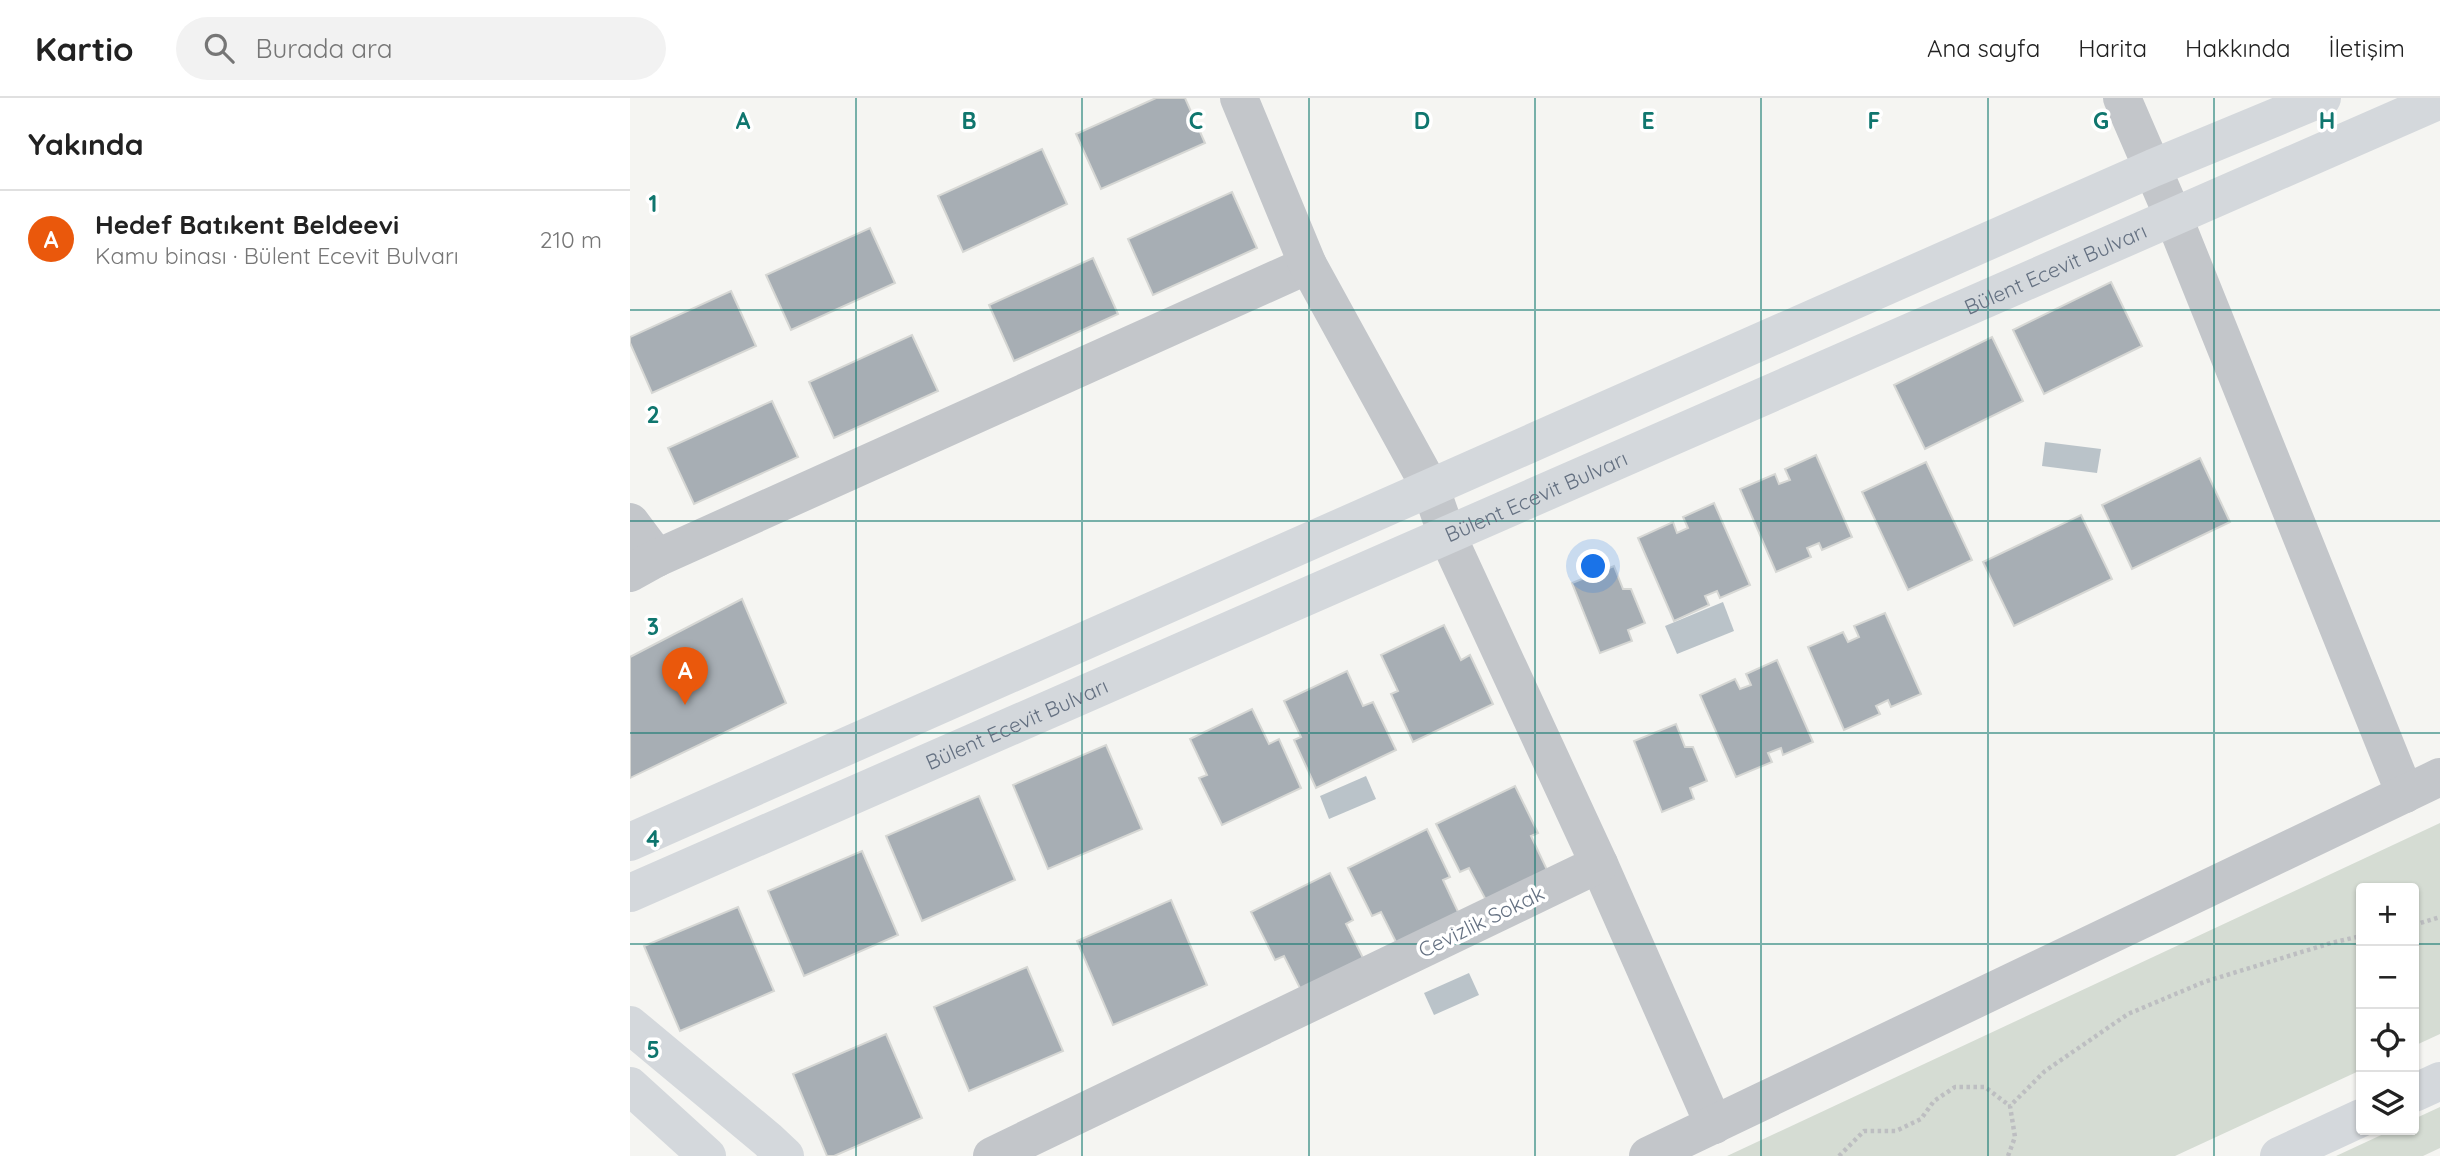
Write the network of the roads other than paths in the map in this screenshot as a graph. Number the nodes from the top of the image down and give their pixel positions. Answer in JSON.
{"nodes":[{"id":1,"x":1239,"y":98,"type":"edge"},
{"id":2,"x":2122,"y":98,"type":"edge"},
{"id":3,"x":2322,"y":98,"type":"edge"},
{"id":4,"x":2440,"y":100,"type":"edge"},
{"id":5,"x":2153,"y":168,"type":"junction"},
{"id":6,"x":2174,"y":216,"type":"junction"},
{"id":7,"x":1308,"y":265,"type":"junction"},
{"id":8,"x":1431,"y":489,"type":"junction"},
{"id":9,"x":630,"y":522,"type":"edge"},
{"id":10,"x":1447,"y":535,"type":"junction"},
{"id":11,"x":643,"y":565,"type":"edge"},
{"id":12,"x":2440,"y":777,"type":"edge"},
{"id":13,"x":2405,"y":794,"type":"junction"},
{"id":14,"x":630,"y":842,"type":"edge"},
{"id":15,"x":1599,"y":864,"type":"junction"},
{"id":16,"x":630,"y":893,"type":"edge"},
{"id":17,"x":630,"y":1026,"type":"edge"},
{"id":18,"x":2440,"y":1081,"type":"edge"},
{"id":19,"x":630,"y":1086,"type":"edge"},
{"id":20,"x":2419,"y":1091,"type":"edge"},
{"id":21,"x":2356,"y":1120,"type":"edge"},
{"id":22,"x":1714,"y":1125,"type":"junction"},
{"id":23,"x":707,"y":1156,"type":"edge"},
{"id":24,"x":785,"y":1156,"type":"edge"},
{"id":25,"x":992,"y":1156,"type":"edge"},
{"id":26,"x":1648,"y":1156,"type":"edge"},
{"id":27,"x":2280,"y":1156,"type":"edge"}],
"edges":[{"from":1,"to":7,"type":"street"},
{"from":2,"to":5,"type":"street"},
{"from":3,"to":5,"type":"main road"},
{"from":4,"to":6,"type":"main road","name":"Bülent Ecevit Bulvarı"},
{"from":5,"to":6,"type":"street"},
{"from":5,"to":8,"type":"main road"},
{"from":6,"to":10,"type":"main road","name":"Bülent Ecevit Bulvarı"},
{"from":6,"to":13,"type":"street"},
{"from":7,"to":8,"type":"street"},
{"from":7,"to":11,"type":"street"},
{"from":8,"to":10,"type":"street"},
{"from":8,"to":14,"type":"main road"},
{"from":9,"to":11,"type":"street"},
{"from":10,"to":15,"type":"street"},
{"from":10,"to":16,"type":"main road","name":"Bülent Ecevit Bulvarı"},
{"from":12,"to":13,"type":"street"},
{"from":13,"to":22,"type":"street"},
{"from":15,"to":22,"type":"street"},
{"from":15,"to":25,"type":"street","name":"Cevizlik Sokak"},
{"from":17,"to":24,"type":"main road"},
{"from":18,"to":20,"type":"main road"},
{"from":19,"to":23,"type":"main road"},
{"from":21,"to":27,"type":"main road"},
{"from":22,"to":26,"type":"street"}]}
